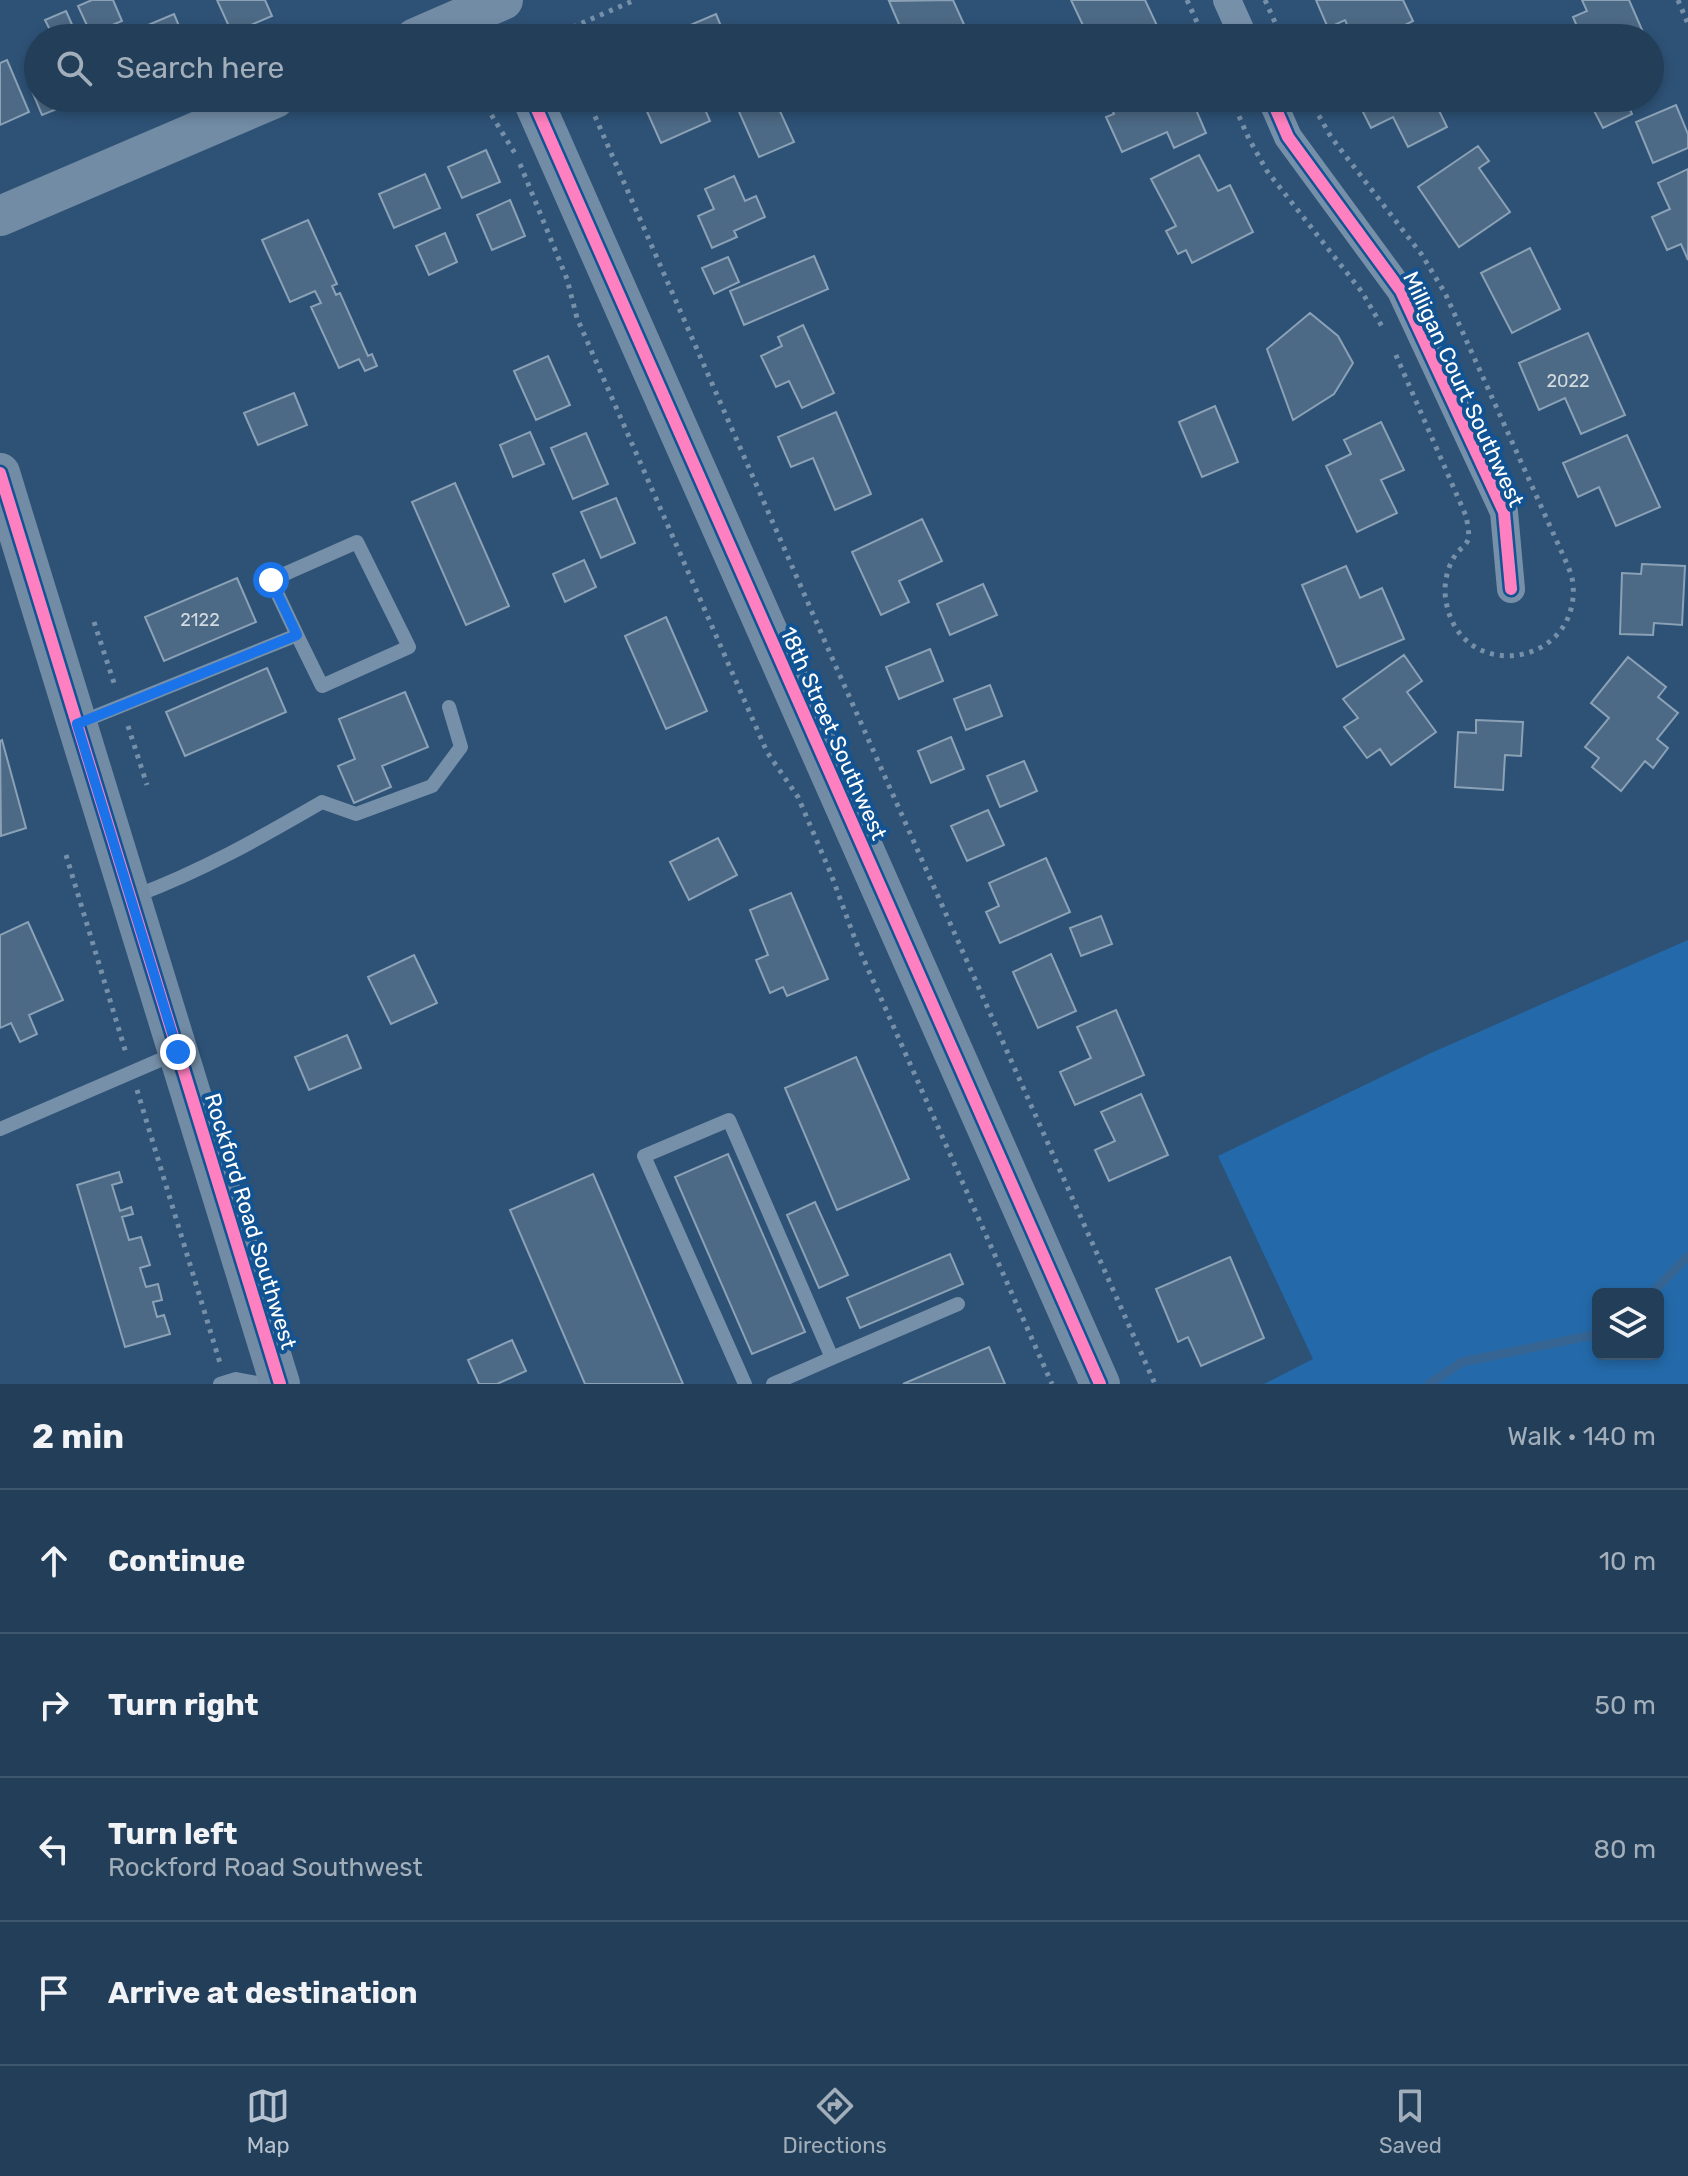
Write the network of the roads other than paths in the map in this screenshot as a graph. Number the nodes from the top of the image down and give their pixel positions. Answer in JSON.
{"nodes":[{"id":1,"x":1227,"y":0,"type":"edge"},
{"id":2,"x":497,"y":11,"type":"edge"},
{"id":3,"x":458,"y":24,"type":"edge"},
{"id":4,"x":1238,"y":24,"type":"edge"},
{"id":5,"x":242,"y":112,"type":"edge"},
{"id":6,"x":538,"y":112,"type":"edge"},
{"id":7,"x":1277,"y":112,"type":"edge"},
{"id":8,"x":0,"y":216,"type":"edge"},
{"id":9,"x":0,"y":473,"type":"edge"},
{"id":10,"x":1511,"y":589,"type":"dead end"},
{"id":11,"x":297,"y":635,"type":"junction"},
{"id":12,"x":449,"y":707,"type":"dead end"},
{"id":13,"x":77,"y":724,"type":"junction"},
{"id":14,"x":130,"y":898,"type":"junction"},
{"id":15,"x":178,"y":1052,"type":"junction"},
{"id":16,"x":0,"y":1129,"type":"edge"},
{"id":17,"x":958,"y":1304,"type":"dead end"},
{"id":18,"x":832,"y":1358,"type":"junction"},
{"id":19,"x":223,"y":1383,"type":"edge"},
{"id":20,"x":262,"y":1384,"type":"edge"},
{"id":21,"x":280,"y":1384,"type":"edge"},
{"id":22,"x":745,"y":1384,"type":"edge"},
{"id":23,"x":773,"y":1384,"type":"edge"},
{"id":24,"x":1100,"y":1384,"type":"edge"}],
"edges":[{"from":1,"to":4,"type":"street"},
{"from":2,"to":3,"type":"street"},
{"from":5,"to":8,"type":"street"},
{"from":6,"to":24,"type":"street","name":"18th Street Southwest"},
{"from":7,"to":10,"type":"street","name":"Milligan Court Southwest"},
{"from":9,"to":13,"type":"street","name":"Rockford Road Southwest"},
{"from":11,"to":11,"type":"lane"},
{"from":11,"to":13,"type":"lane"},
{"from":12,"to":14,"type":"lane"},
{"from":13,"to":14,"type":"street","name":"Rockford Road Southwest"},
{"from":14,"to":15,"type":"street","name":"Rockford Road Southwest"},
{"from":15,"to":16,"type":"lane"},
{"from":15,"to":21,"type":"street","name":"Rockford Road Southwest"},
{"from":17,"to":18,"type":"lane"},
{"from":18,"to":22,"type":"lane"},
{"from":18,"to":23,"type":"lane"},
{"from":19,"to":20,"type":"lane"}]}
